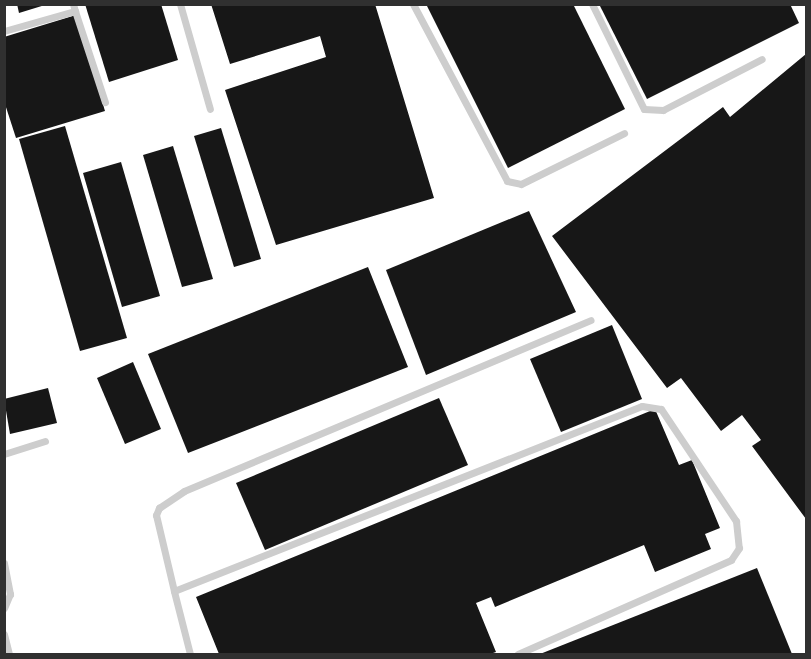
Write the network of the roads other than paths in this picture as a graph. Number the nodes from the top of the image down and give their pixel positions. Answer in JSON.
{"nodes":[{"id":1,"x":180,"y":4,"type":"edge"},
{"id":2,"x":414,"y":4,"type":"edge"},
{"id":3,"x":592,"y":4,"type":"edge"},
{"id":4,"x":74,"y":8,"type":"edge"},
{"id":5,"x":4,"y":31,"type":"edge"},
{"id":6,"x":762,"y":59,"type":"dead end"},
{"id":7,"x":105,"y":102,"type":"dead end"},
{"id":8,"x":210,"y":109,"type":"dead end"},
{"id":9,"x":624,"y":134,"type":"dead end"},
{"id":10,"x":590,"y":320,"type":"dead end"},
{"id":11,"x":45,"y":441,"type":"dead end"},
{"id":12,"x":4,"y":454,"type":"edge"},
{"id":13,"x":4,"y":563,"type":"edge"},
{"id":14,"x":174,"y":591,"type":"junction"},
{"id":15,"x":4,"y":608,"type":"edge"},
{"id":16,"x":4,"y":634,"type":"edge"},
{"id":17,"x":9,"y":654,"type":"edge"},
{"id":18,"x":190,"y":654,"type":"edge"},
{"id":19,"x":518,"y":654,"type":"edge"}],
"edges":[{"from":1,"to":8,"type":"lane"},
{"from":2,"to":9,"type":"lane"},
{"from":3,"to":6,"type":"lane"},
{"from":4,"to":5,"type":"lane"},
{"from":4,"to":7,"type":"lane"},
{"from":10,"to":14,"type":"lane"},
{"from":11,"to":12,"type":"lane"},
{"from":13,"to":15,"type":"lane"},
{"from":14,"to":18,"type":"lane"},
{"from":14,"to":19,"type":"lane"},
{"from":16,"to":17,"type":"lane"}]}
